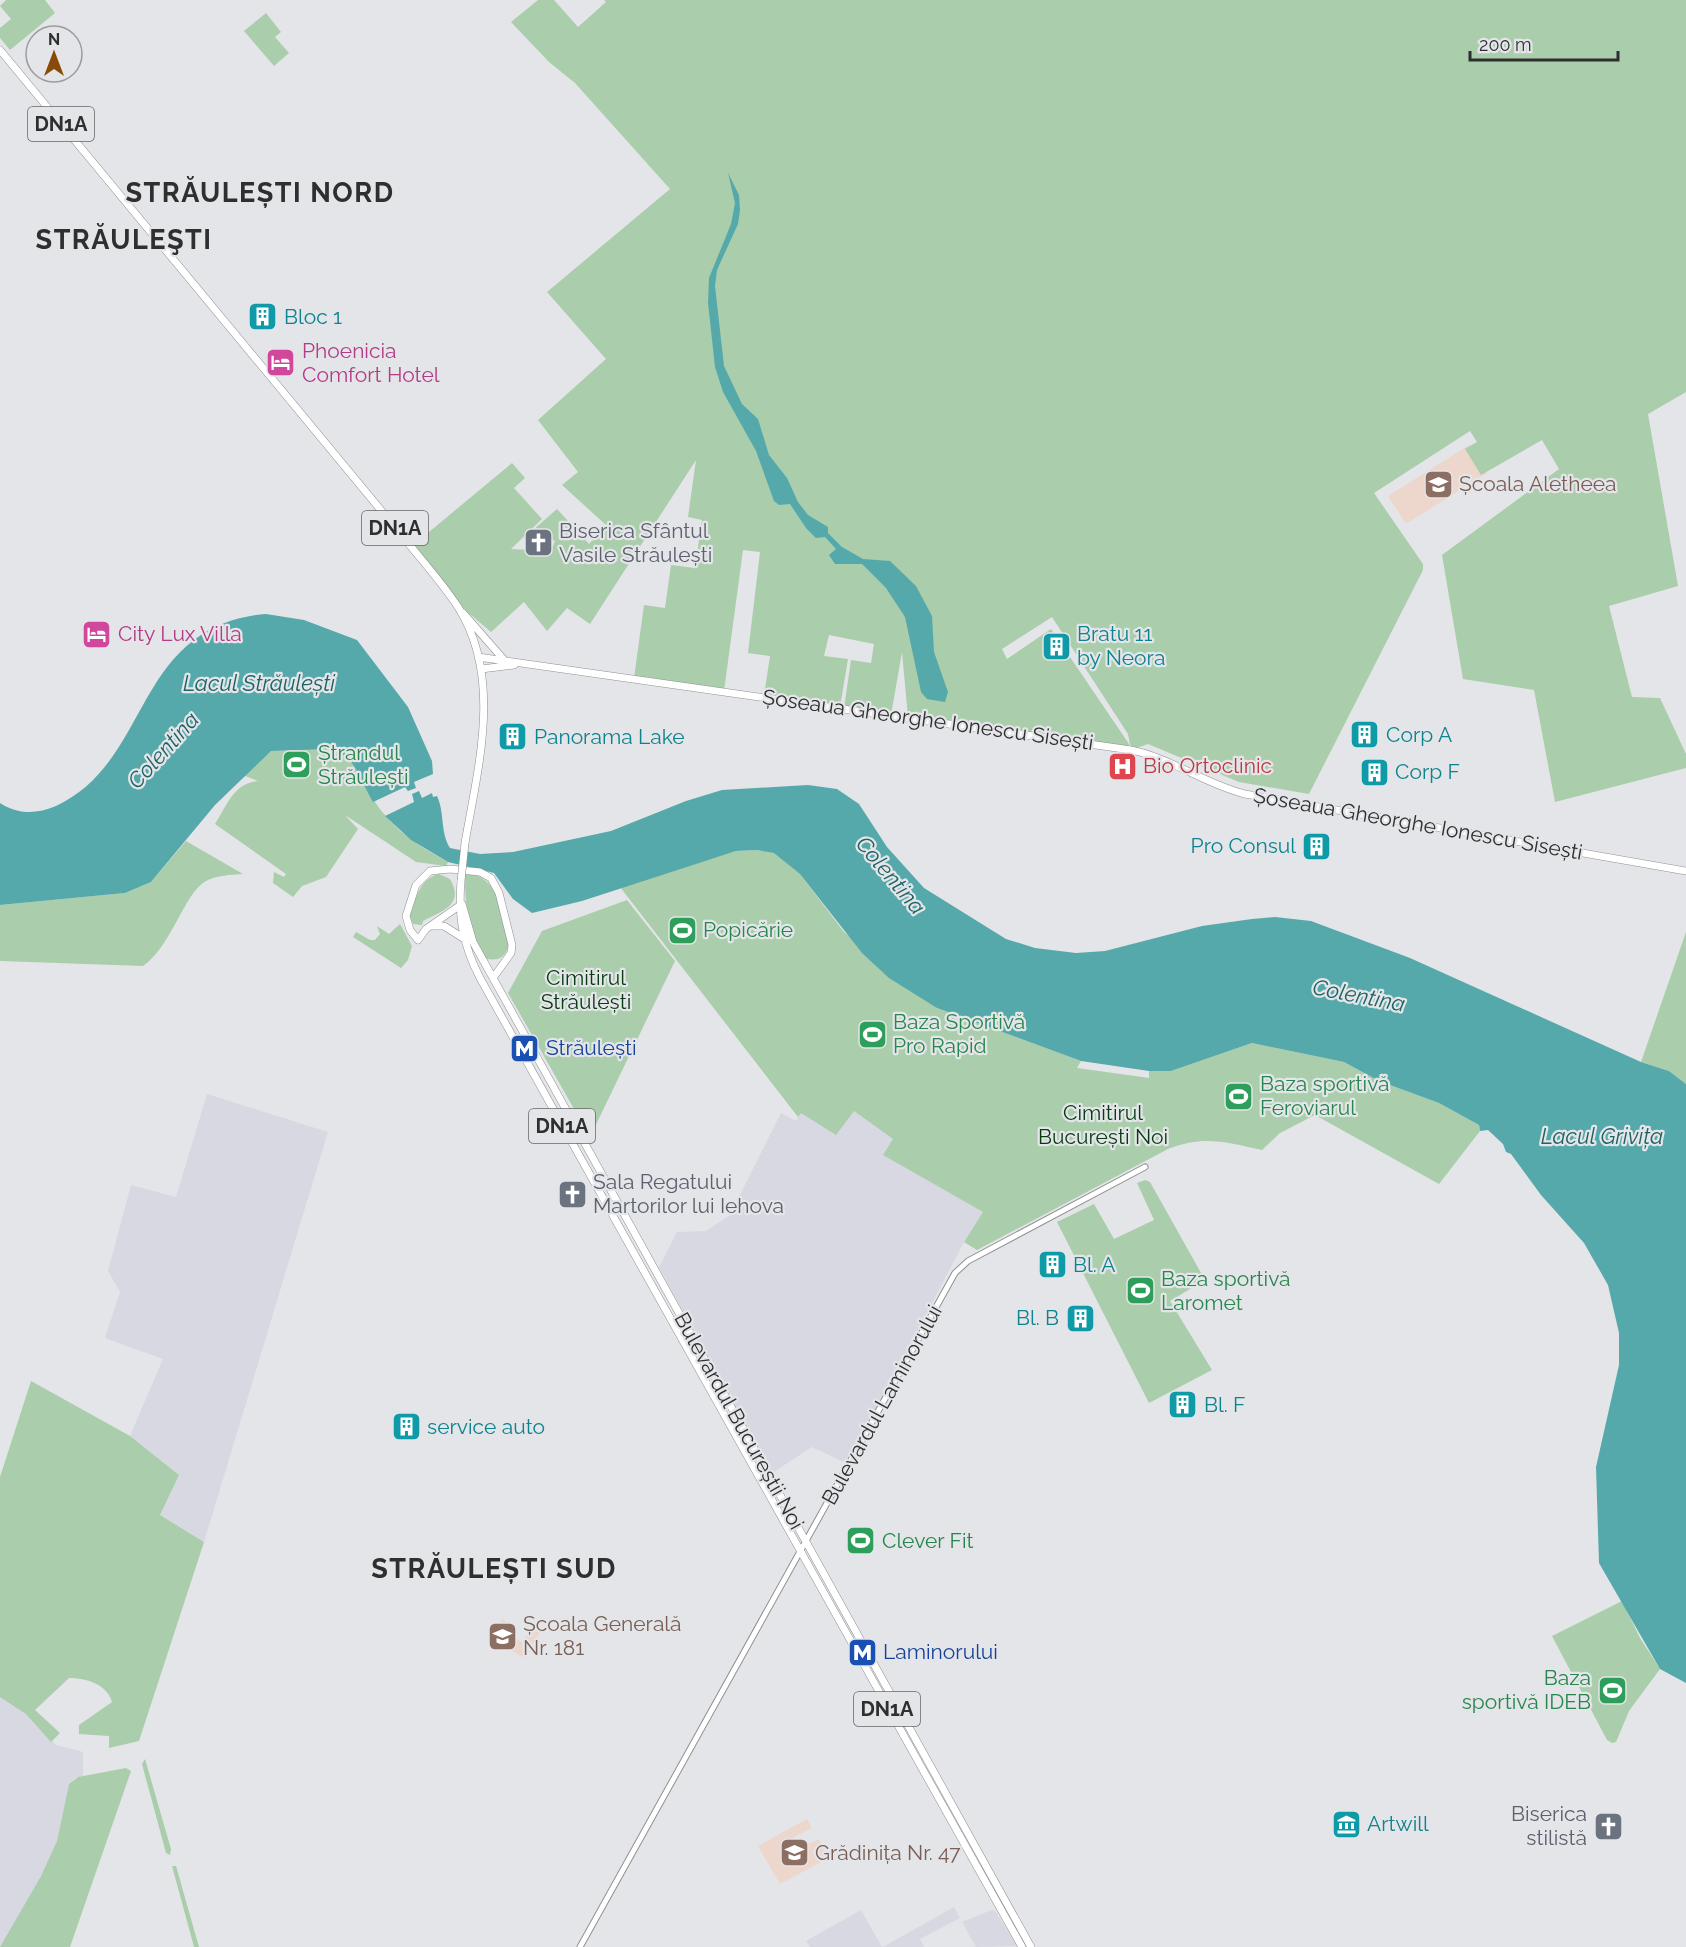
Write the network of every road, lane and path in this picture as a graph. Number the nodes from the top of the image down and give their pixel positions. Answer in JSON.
{"nodes":[{"id":1,"x":0,"y":50,"type":"edge"},
{"id":2,"x":459,"y":608,"type":"junction"},
{"id":3,"x":478,"y":657,"type":"junction"},
{"id":4,"x":505,"y":661,"type":"junction"},
{"id":5,"x":516,"y":664,"type":"junction"},
{"id":6,"x":481,"y":669,"type":"junction"},
{"id":7,"x":1686,"y":872,"type":"edge"},
{"id":8,"x":460,"y":890,"type":"junction"},
{"id":9,"x":459,"y":906,"type":"junction"},
{"id":10,"x":429,"y":926,"type":"junction"},
{"id":11,"x":463,"y":938,"type":"junction"},
{"id":12,"x":484,"y":963,"type":"junction"},
{"id":13,"x":502,"y":963,"type":"junction"},
{"id":14,"x":493,"y":978,"type":"junction"},
{"id":15,"x":1144,"y":1167,"type":"dead end"},
{"id":16,"x":812,"y":1529,"type":"junction"},
{"id":17,"x":800,"y":1530,"type":"junction"},
{"id":18,"x":806,"y":1540,"type":"junction"},
{"id":19,"x":800,"y":1551,"type":"junction"},
{"id":20,"x":580,"y":1947,"type":"edge"},
{"id":21,"x":1022,"y":1947,"type":"edge"},
{"id":22,"x":1031,"y":1947,"type":"edge"}],
"edges":[{"from":1,"to":2,"type":"main road","number":"DN1A"},
{"from":2,"to":3,"type":"main road","number":"DN1A"},
{"from":2,"to":4,"type":"main road"},
{"from":3,"to":4,"type":"main road","name":"Șoseaua Gheorghe Ionescu Sisești"},
{"from":3,"to":6,"type":"main road","number":"DN1A"},
{"from":4,"to":5,"type":"main road","name":"Șoseaua Gheorghe Ionescu Sisești"},
{"from":5,"to":6,"type":"main road","name":"Șoseaua Gheorghe Ionescu Sisești"},
{"from":5,"to":7,"type":"main road","name":"Șoseaua Gheorghe Ionescu Sisești"},
{"from":6,"to":8,"type":"main road","name":"Bulevardul Bucureștii Noi","number":"DN1A","bridge":true},
{"from":8,"to":9,"type":"main road","name":"Bulevardul Bucureștii Noi"},
{"from":8,"to":12,"type":"main road","name":"Bulevardul Bucureștii Noi","number":"DN1A"},
{"from":9,"to":10,"type":"main road"},
{"from":9,"to":11,"type":"main road","name":"Bulevardul Bucureștii Noi","number":"DN1A"},
{"from":10,"to":11,"type":"main road"},
{"from":10,"to":13,"type":"main road"},
{"from":11,"to":19,"type":"main road","name":"Bulevardul Bucureștii Noi","number":"DN1A"},
{"from":12,"to":13,"type":"main road"},
{"from":12,"to":14,"type":"main road","name":"Bulevardul Bucureștii Noi","number":"DN1A"},
{"from":13,"to":14,"type":"main road"},
{"from":14,"to":17,"type":"main road","name":"Bulevardul Bucureștii Noi","number":"DN1A"},
{"from":15,"to":16,"type":"street","name":"Bulevardul Laminorului"},
{"from":16,"to":17,"type":"street"},
{"from":16,"to":18,"type":"street","name":"Bulevardul Laminorului"},
{"from":17,"to":18,"type":"main road","name":"Bulevardul Bucureștii Noi","number":"DN1A"},
{"from":18,"to":19,"type":"street","name":"Bulevardul Laminorului"},
{"from":18,"to":22,"type":"main road","name":"Bulevardul Bucureștii Noi","number":"DN1A"},
{"from":19,"to":20,"type":"street","name":"Bulevardul Laminorului"},
{"from":19,"to":21,"type":"main road","name":"Bulevardul Bucureștii Noi","number":"DN1A"}]}
